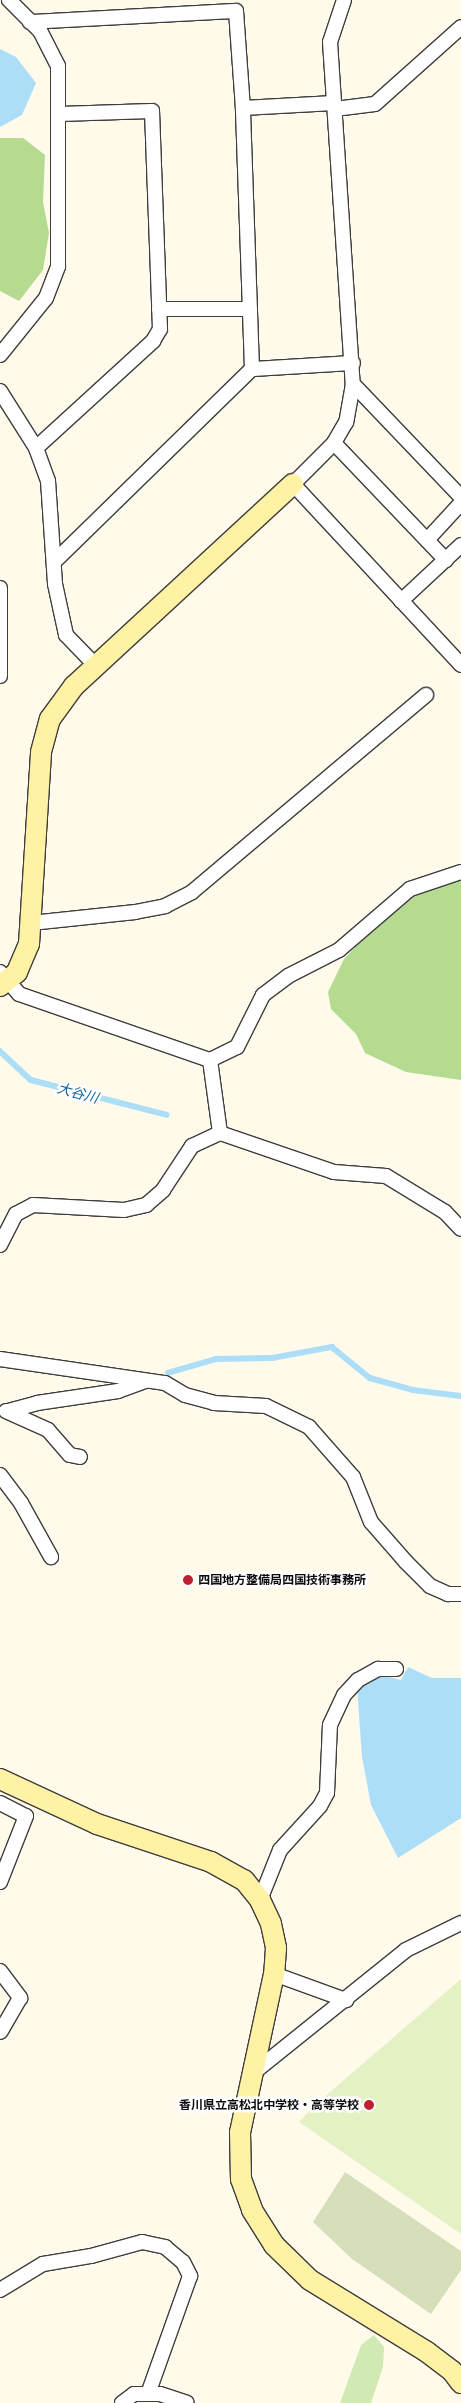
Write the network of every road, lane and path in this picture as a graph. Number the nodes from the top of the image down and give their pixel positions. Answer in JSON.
{"nodes":[{"id":1,"x":9,"y":0,"type":"edge"},
{"id":2,"x":344,"y":0,"type":"edge"},
{"id":3,"x":30,"y":22,"type":"junction"},
{"id":4,"x":461,"y":26,"type":"edge"},
{"id":5,"x":335,"y":106,"type":"junction"},
{"id":6,"x":243,"y":108,"type":"junction"},
{"id":7,"x":59,"y":114,"type":"junction"},
{"id":8,"x":159,"y":309,"type":"junction"},
{"id":9,"x":250,"y":309,"type":"junction"},
{"id":10,"x":0,"y":355,"type":"edge"},
{"id":11,"x":353,"y":363,"type":"junction"},
{"id":12,"x":252,"y":369,"type":"junction"},
{"id":13,"x":353,"y":384,"type":"junction"},
{"id":14,"x":0,"y":391,"type":"edge"},
{"id":15,"x":334,"y":443,"type":"junction"},
{"id":16,"x":36,"y":448,"type":"junction"},
{"id":17,"x":293,"y":484,"type":"junction"},
{"id":18,"x":461,"y":497,"type":"edge"},
{"id":19,"x":461,"y":503,"type":"edge"},
{"id":20,"x":427,"y":540,"type":"junction"},
{"id":21,"x":461,"y":546,"type":"edge"},
{"id":22,"x":446,"y":560,"type":"junction"},
{"id":23,"x":54,"y":562,"type":"junction"},
{"id":24,"x":0,"y":588,"type":"edge"},
{"id":25,"x":401,"y":601,"type":"junction"},
{"id":26,"x":461,"y":665,"type":"edge"},
{"id":27,"x":96,"y":666,"type":"junction"},
{"id":28,"x":0,"y":676,"type":"edge"},
{"id":29,"x":426,"y":695,"type":"dead end"},
{"id":30,"x":461,"y":872,"type":"edge"},
{"id":31,"x":31,"y":923,"type":"junction"},
{"id":32,"x":2,"y":980,"type":"edge"},
{"id":33,"x":210,"y":1060,"type":"junction"},
{"id":34,"x":220,"y":1133,"type":"junction"},
{"id":35,"x":461,"y":1229,"type":"edge"},
{"id":36,"x":0,"y":1245,"type":"edge"},
{"id":37,"x":0,"y":1359,"type":"edge"},
{"id":38,"x":148,"y":1380,"type":"junction"},
{"id":39,"x":4,"y":1410,"type":"edge"},
{"id":40,"x":80,"y":1457,"type":"dead end"},
{"id":41,"x":0,"y":1475,"type":"edge"},
{"id":42,"x":51,"y":1557,"type":"dead end"},
{"id":43,"x":461,"y":1594,"type":"edge"},
{"id":44,"x":396,"y":1669,"type":"dead end"},
{"id":45,"x":0,"y":1780,"type":"edge"},
{"id":46,"x":0,"y":1803,"type":"edge"},
{"id":47,"x":0,"y":1882,"type":"edge"},
{"id":48,"x":260,"y":1900,"type":"junction"},
{"id":49,"x":461,"y":1922,"type":"edge"},
{"id":50,"x":0,"y":1971,"type":"edge"},
{"id":51,"x":274,"y":1974,"type":"junction"},
{"id":52,"x":346,"y":2000,"type":"junction"},
{"id":53,"x":0,"y":2032,"type":"edge"},
{"id":54,"x":253,"y":2073,"type":"junction"},
{"id":55,"x":0,"y":2290,"type":"edge"},
{"id":56,"x":461,"y":2383,"type":"edge"},
{"id":57,"x":148,"y":2394,"type":"junction"},
{"id":58,"x":122,"y":2403,"type":"edge"},
{"id":59,"x":187,"y":2403,"type":"edge"}],
"edges":[{"from":1,"to":3,"type":"street"},
{"from":2,"to":5,"type":"street"},
{"from":3,"to":6,"type":"street"},
{"from":3,"to":7,"type":"street"},
{"from":4,"to":5,"type":"street"},
{"from":5,"to":6,"type":"street"},
{"from":5,"to":11,"type":"street"},
{"from":6,"to":9,"type":"street"},
{"from":7,"to":8,"type":"street"},
{"from":7,"to":10,"type":"street"},
{"from":8,"to":9,"type":"street"},
{"from":8,"to":16,"type":"street"},
{"from":9,"to":12,"type":"street"},
{"from":11,"to":12,"type":"street"},
{"from":11,"to":13,"type":"street"},
{"from":12,"to":23,"type":"street"},
{"from":13,"to":15,"type":"street"},
{"from":13,"to":18,"type":"street"},
{"from":14,"to":16,"type":"street"},
{"from":15,"to":17,"type":"street"},
{"from":15,"to":20,"type":"street"},
{"from":16,"to":23,"type":"street"},
{"from":17,"to":25,"type":"street"},
{"from":17,"to":27,"type":"street"},
{"from":19,"to":20,"type":"street"},
{"from":20,"to":22,"type":"street"},
{"from":21,"to":22,"type":"street"},
{"from":22,"to":25,"type":"street"},
{"from":23,"to":27,"type":"street"},
{"from":24,"to":28,"type":"street"},
{"from":25,"to":26,"type":"street"},
{"from":27,"to":31,"type":"street"},
{"from":29,"to":31,"type":"street"},
{"from":30,"to":33,"type":"street"},
{"from":31,"to":32,"type":"street"},
{"from":32,"to":33,"type":"street"},
{"from":33,"to":34,"type":"street"},
{"from":34,"to":35,"type":"street"},
{"from":34,"to":36,"type":"street"},
{"from":37,"to":38,"type":"street"},
{"from":38,"to":39,"type":"street"},
{"from":38,"to":43,"type":"street"},
{"from":39,"to":40,"type":"street"},
{"from":41,"to":42,"type":"street"},
{"from":44,"to":48,"type":"street"},
{"from":45,"to":48,"type":"street"},
{"from":46,"to":47,"type":"street"},
{"from":48,"to":51,"type":"street"},
{"from":49,"to":52,"type":"street"},
{"from":50,"to":53,"type":"street"},
{"from":51,"to":52,"type":"street"},
{"from":51,"to":54,"type":"street"},
{"from":52,"to":54,"type":"street"},
{"from":54,"to":56,"type":"street"},
{"from":55,"to":57,"type":"street"},
{"from":57,"to":58,"type":"street"},
{"from":57,"to":59,"type":"street"}]}
